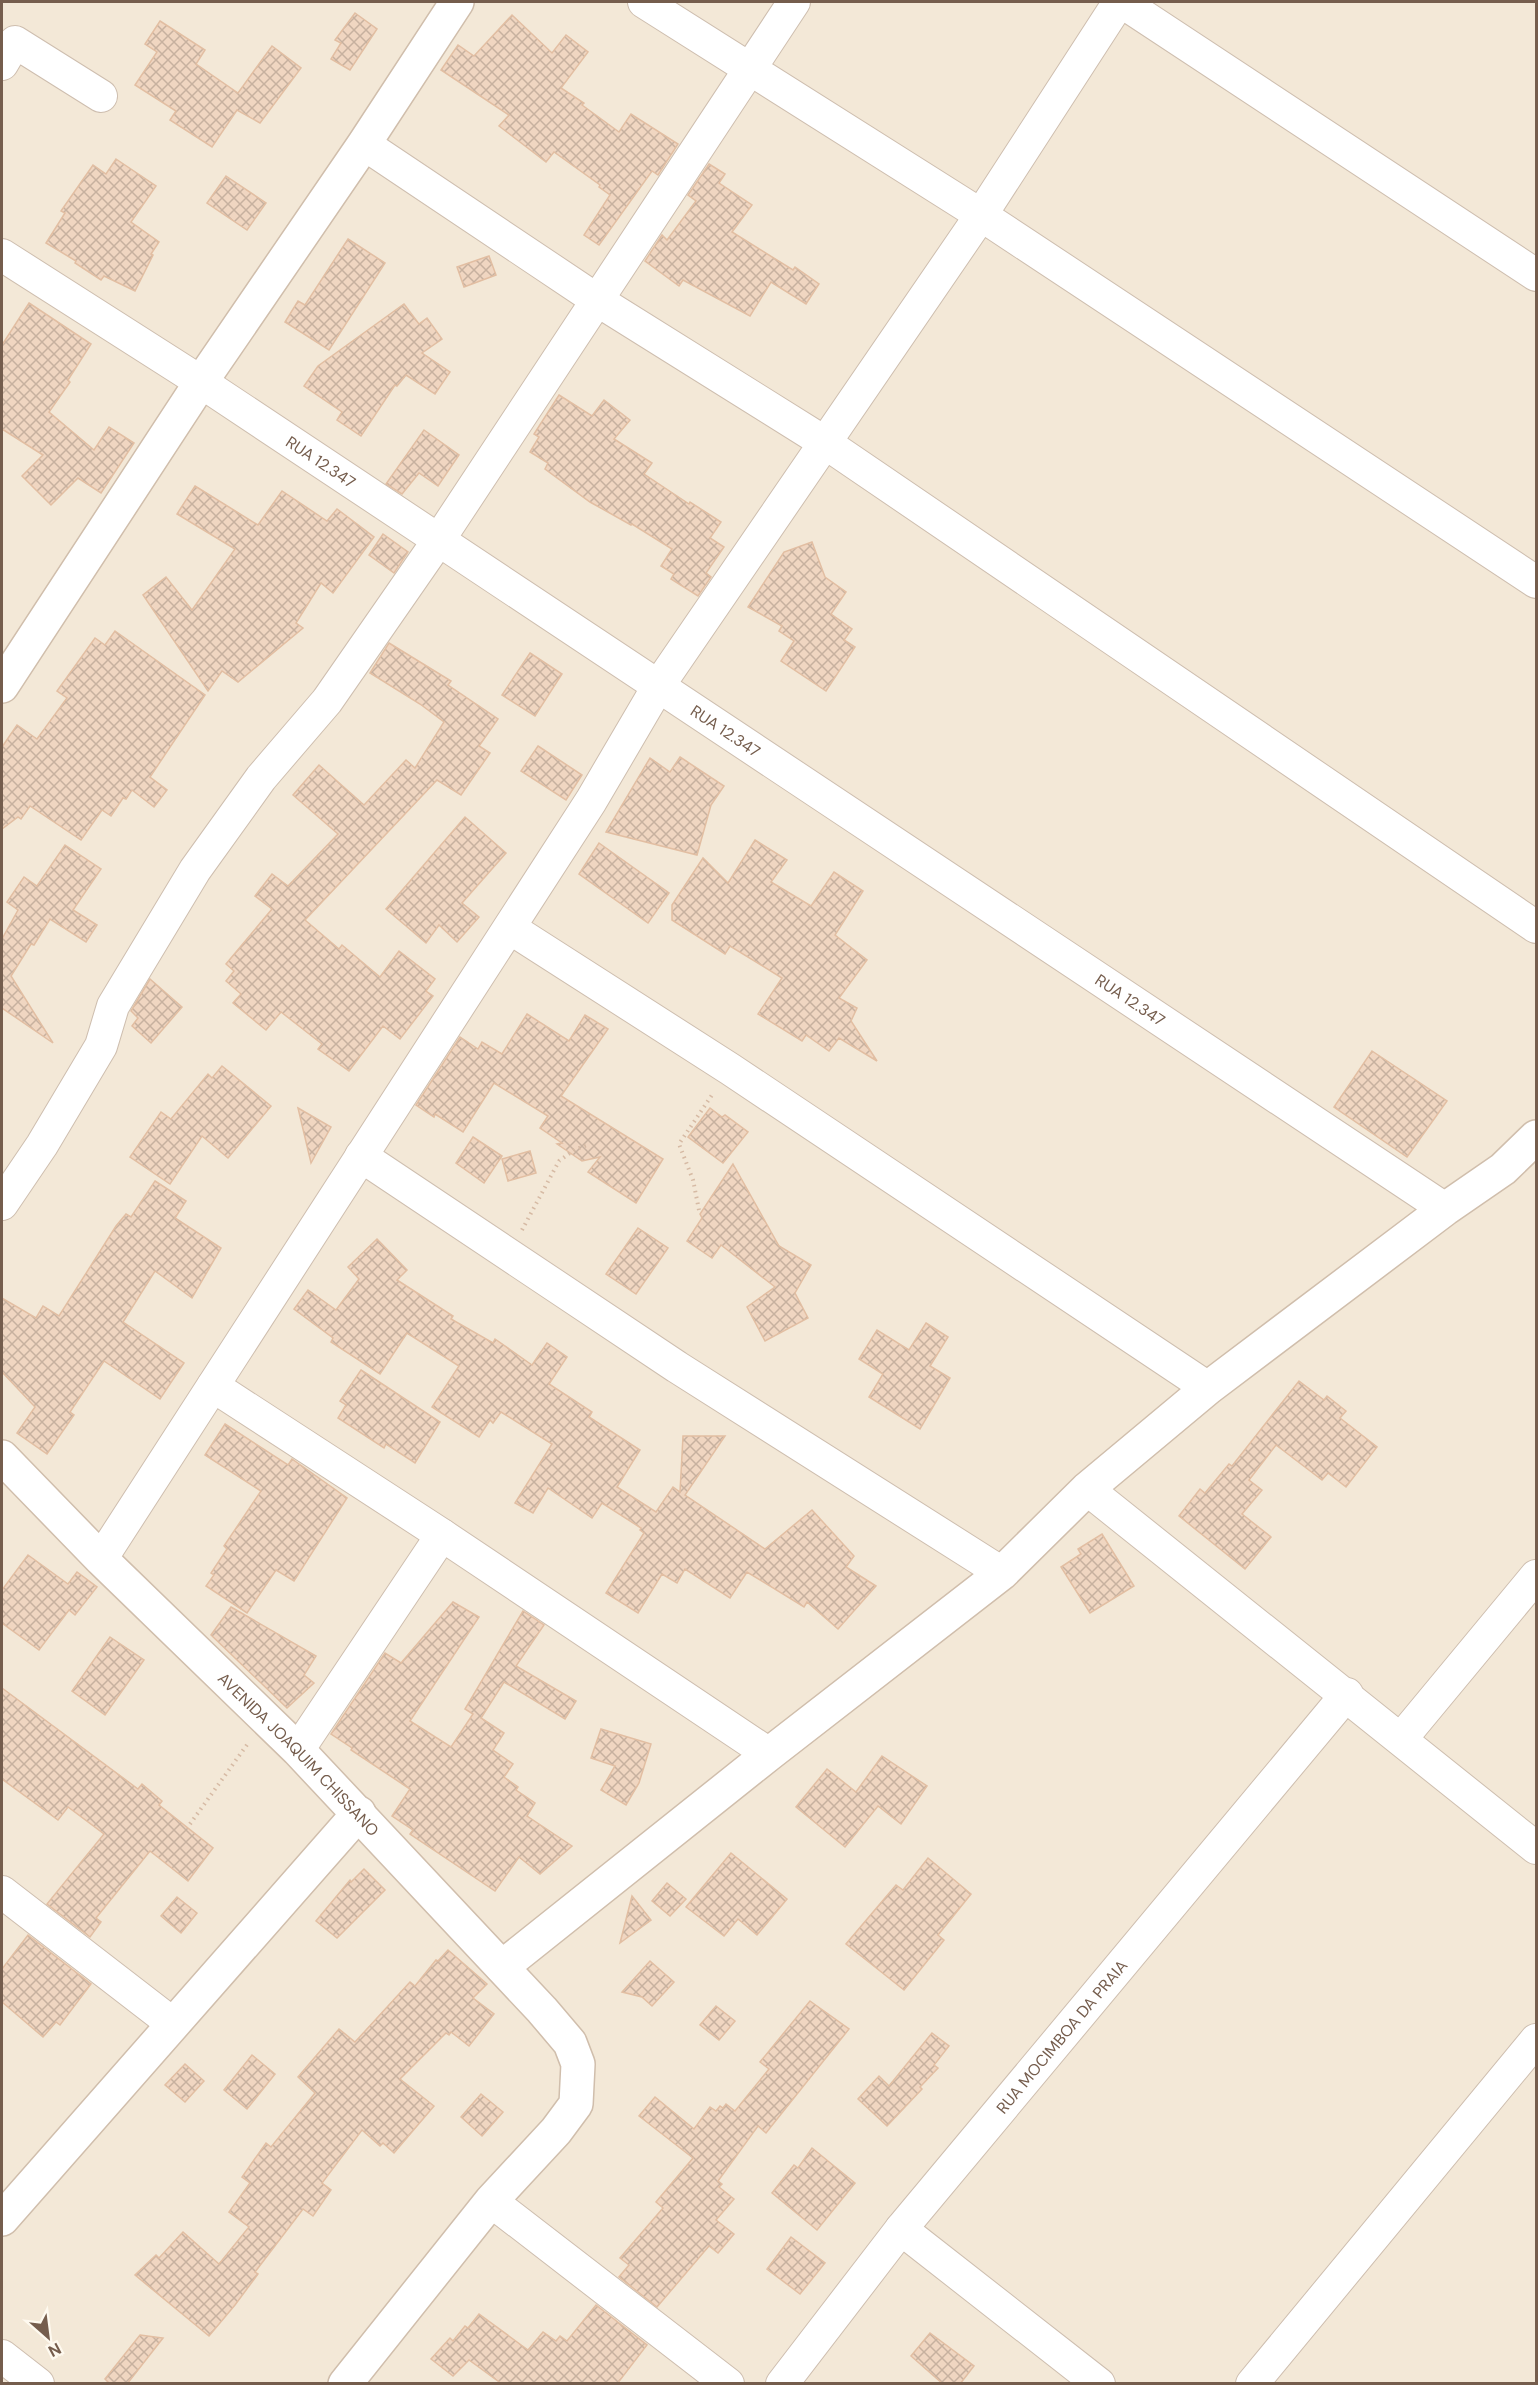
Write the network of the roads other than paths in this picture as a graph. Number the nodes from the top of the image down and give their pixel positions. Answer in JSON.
{"nodes":[{"id":1,"x":458,"y":2,"type":"edge"},
{"id":2,"x":644,"y":2,"type":"edge"},
{"id":3,"x":795,"y":2,"type":"edge"},
{"id":4,"x":1120,"y":2,"type":"edge"},
{"id":5,"x":2,"y":64,"type":"edge"},
{"id":6,"x":750,"y":70,"type":"junction"},
{"id":7,"x":101,"y":96,"type":"dead end"},
{"id":8,"x":364,"y":144,"type":"junction"},
{"id":9,"x":981,"y":215,"type":"junction"},
{"id":10,"x":2,"y":255,"type":"edge"},
{"id":11,"x":1536,"y":275,"type":"edge"},
{"id":12,"x":597,"y":300,"type":"junction"},
{"id":13,"x":201,"y":382,"type":"junction"},
{"id":14,"x":824,"y":442,"type":"junction"},
{"id":15,"x":438,"y":541,"type":"junction"},
{"id":16,"x":1536,"y":582,"type":"edge"},
{"id":17,"x":2,"y":686,"type":"edge"},
{"id":18,"x":659,"y":686,"type":"junction"},
{"id":19,"x":1536,"y":927,"type":"edge"},
{"id":20,"x":510,"y":928,"type":"junction"},
{"id":21,"x":1536,"y":1137,"type":"edge"},
{"id":22,"x":361,"y":1156,"type":"junction"},
{"id":23,"x":2,"y":1204,"type":"edge"},
{"id":24,"x":1445,"y":1209,"type":"junction"},
{"id":25,"x":213,"y":1386,"type":"junction"},
{"id":26,"x":1208,"y":1388,"type":"junction"},
{"id":27,"x":2,"y":1457,"type":"edge"},
{"id":28,"x":1087,"y":1489,"type":"junction"},
{"id":29,"x":442,"y":1534,"type":"junction"},
{"id":30,"x":101,"y":1559,"type":"junction"},
{"id":31,"x":1002,"y":1573,"type":"junction"},
{"id":32,"x":1536,"y":1576,"type":"edge"},
{"id":33,"x":1347,"y":1694,"type":"junction"},
{"id":34,"x":1401,"y":1739,"type":"junction"},
{"id":35,"x":298,"y":1750,"type":"junction"},
{"id":36,"x":769,"y":1754,"type":"junction"},
{"id":37,"x":359,"y":1813,"type":"junction"},
{"id":38,"x":1536,"y":1848,"type":"edge"},
{"id":39,"x":2,"y":1892,"type":"edge"},
{"id":40,"x":502,"y":1967,"type":"junction"},
{"id":41,"x":173,"y":2024,"type":"junction"},
{"id":42,"x":1536,"y":2040,"type":"edge"},
{"id":43,"x":491,"y":2201,"type":"junction"},
{"id":44,"x":2,"y":2219,"type":"edge"},
{"id":45,"x":900,"y":2229,"type":"junction"},
{"id":46,"x":2,"y":2356,"type":"edge"},
{"id":47,"x":38,"y":2384,"type":"edge"},
{"id":48,"x":345,"y":2384,"type":"edge"},
{"id":49,"x":729,"y":2384,"type":"edge"},
{"id":50,"x":782,"y":2384,"type":"edge"},
{"id":51,"x":1099,"y":2384,"type":"edge"},
{"id":52,"x":1252,"y":2384,"type":"edge"}],
"edges":[{"from":1,"to":8,"type":"street"},
{"from":2,"to":6,"type":"street"},
{"from":3,"to":6,"type":"street"},
{"from":4,"to":9,"type":"street"},
{"from":4,"to":11,"type":"street"},
{"from":5,"to":7,"type":"street"},
{"from":6,"to":9,"type":"street"},
{"from":6,"to":12,"type":"street"},
{"from":8,"to":12,"type":"street"},
{"from":8,"to":13,"type":"street"},
{"from":9,"to":14,"type":"street"},
{"from":9,"to":16,"type":"street"},
{"from":10,"to":13,"type":"street","name":"RUA 12.347"},
{"from":12,"to":14,"type":"street"},
{"from":12,"to":15,"type":"street"},
{"from":13,"to":15,"type":"street","name":"RUA 12.347"},
{"from":13,"to":17,"type":"street"},
{"from":14,"to":18,"type":"street"},
{"from":14,"to":19,"type":"street"},
{"from":15,"to":18,"type":"street","name":"RUA 12.347"},
{"from":15,"to":23,"type":"street"},
{"from":18,"to":20,"type":"street"},
{"from":18,"to":24,"type":"street","name":"RUA 12.347"},
{"from":20,"to":22,"type":"street"},
{"from":20,"to":26,"type":"street"},
{"from":21,"to":24,"type":"street"},
{"from":22,"to":25,"type":"street"},
{"from":22,"to":31,"type":"street"},
{"from":24,"to":26,"type":"street"},
{"from":25,"to":29,"type":"street"},
{"from":25,"to":30,"type":"street"},
{"from":26,"to":28,"type":"street"},
{"from":27,"to":30,"type":"street","name":"AVENIDA JOAQUIM CHISSANO"},
{"from":28,"to":31,"type":"street"},
{"from":28,"to":33,"type":"street"},
{"from":29,"to":35,"type":"street"},
{"from":29,"to":36,"type":"street"},
{"from":30,"to":35,"type":"street","name":"AVENIDA JOAQUIM CHISSANO"},
{"from":31,"to":36,"type":"street"},
{"from":32,"to":34,"type":"street"},
{"from":33,"to":34,"type":"street"},
{"from":33,"to":45,"type":"street","name":"RUA MOCIMBOA DA PRAIA"},
{"from":34,"to":38,"type":"street"},
{"from":35,"to":37,"type":"street","name":"AVENIDA JOAQUIM CHISSANO"},
{"from":36,"to":40,"type":"street"},
{"from":37,"to":40,"type":"street","name":"AVENIDA JOAQUIM CHISSANO"},
{"from":37,"to":41,"type":"street"},
{"from":39,"to":41,"type":"street"},
{"from":40,"to":43,"type":"street","name":"AVENIDA JOAQUIM CHISSANO"},
{"from":41,"to":44,"type":"street"},
{"from":42,"to":52,"type":"street"},
{"from":43,"to":48,"type":"street"},
{"from":43,"to":49,"type":"street"},
{"from":45,"to":50,"type":"street","name":"RUA MOCIMBOA DA PRAIA"},
{"from":45,"to":51,"type":"street"},
{"from":46,"to":47,"type":"street"}]}
